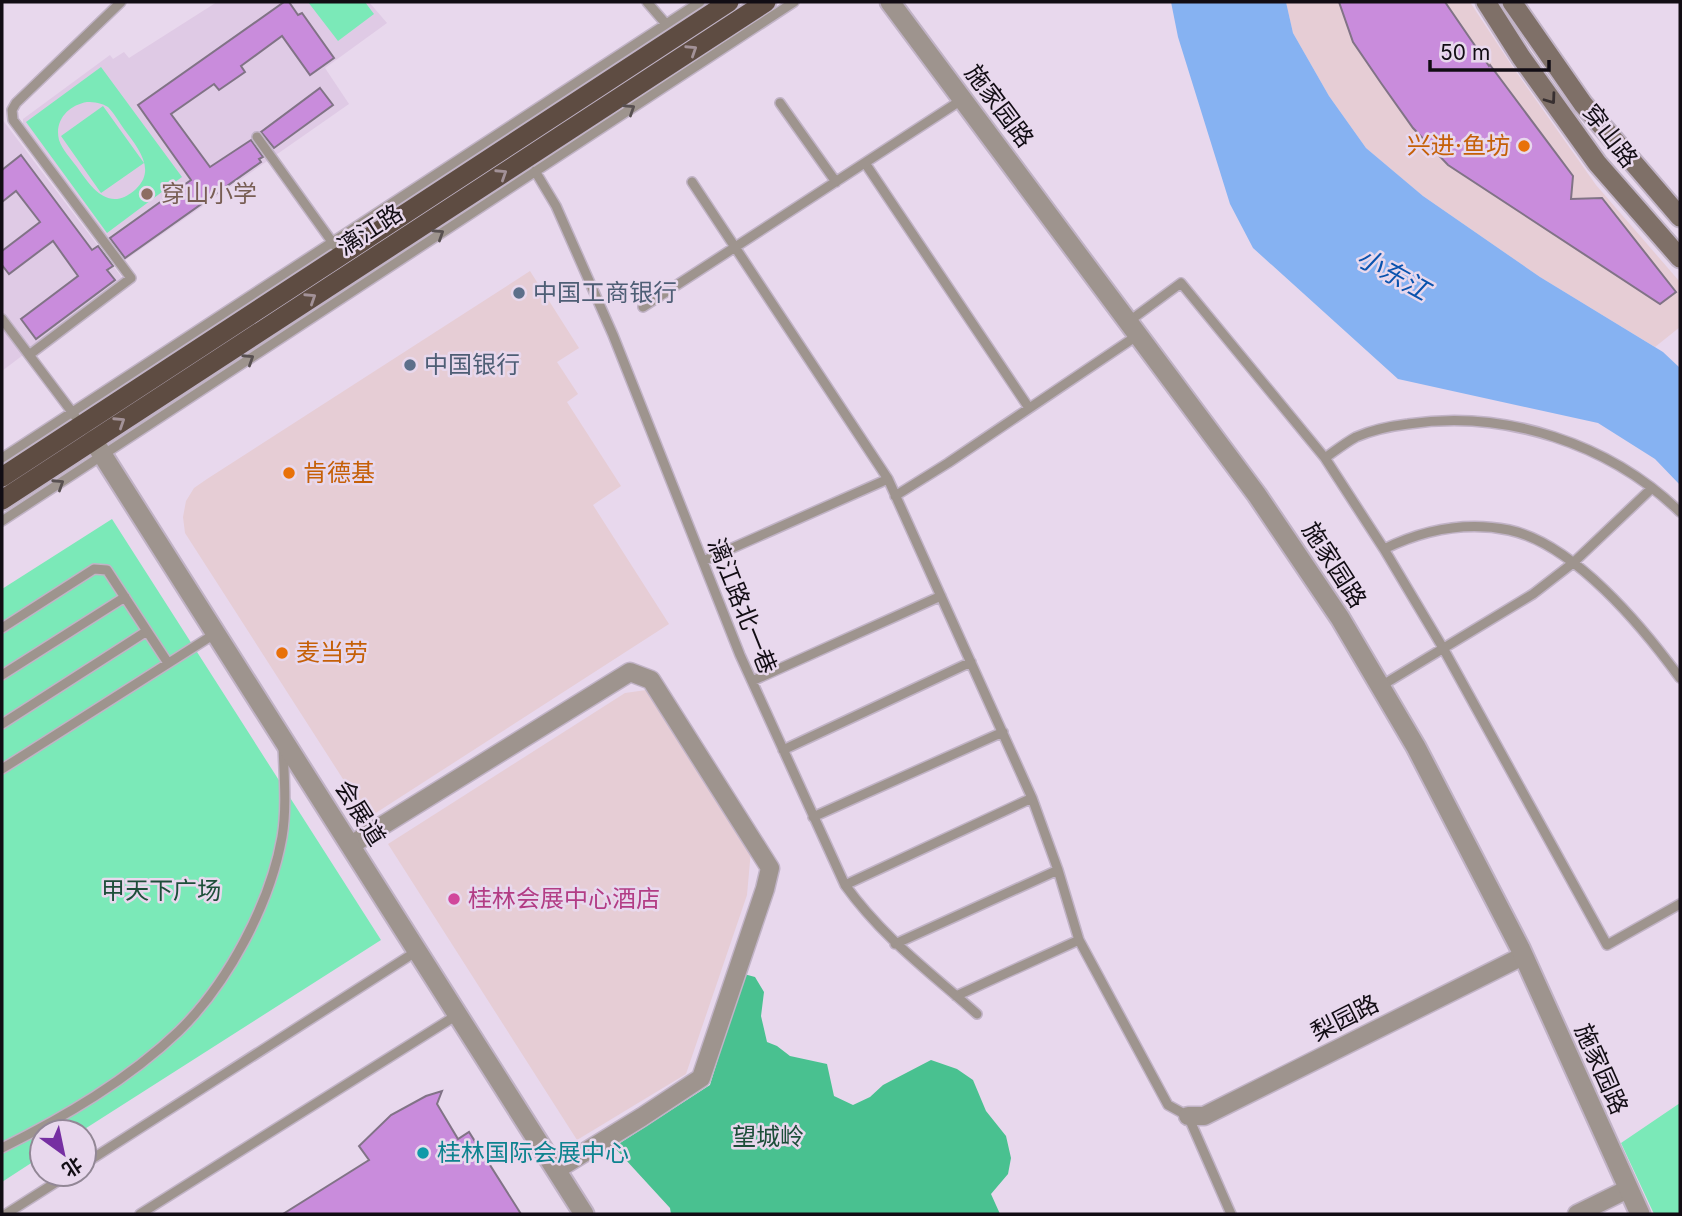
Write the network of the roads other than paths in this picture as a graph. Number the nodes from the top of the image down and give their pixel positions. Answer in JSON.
{"nodes":[{"id":1,"x":121,"y":2,"type":"edge"},
{"id":2,"x":647,"y":2,"type":"edge"},
{"id":3,"x":700,"y":2,"type":"edge"},
{"id":4,"x":729,"y":2,"type":"edge"},
{"id":5,"x":766,"y":2,"type":"edge"},
{"id":6,"x":794,"y":2,"type":"edge"},
{"id":7,"x":890,"y":2,"type":"edge"},
{"id":8,"x":1486,"y":2,"type":"edge"},
{"id":9,"x":1511,"y":2,"type":"edge"},
{"id":10,"x":666,"y":24,"type":"junction"},
{"id":11,"x":963,"y":99,"type":"junction"},
{"id":12,"x":780,"y":103,"type":"dead end"},
{"id":13,"x":257,"y":137,"type":"dead end"},
{"id":14,"x":865,"y":163,"type":"junction"},
{"id":15,"x":535,"y":171,"type":"junction"},
{"id":16,"x":692,"y":182,"type":"dead end"},
{"id":17,"x":836,"y":182,"type":"junction"},
{"id":18,"x":1680,"y":217,"type":"edge"},
{"id":19,"x":736,"y":247,"type":"junction"},
{"id":20,"x":1680,"y":258,"type":"edge"},
{"id":21,"x":347,"y":263,"type":"junction"},
{"id":22,"x":643,"y":307,"type":"dead end"},
{"id":23,"x":2,"y":319,"type":"edge"},
{"id":24,"x":1133,"y":328,"type":"junction"},
{"id":25,"x":29,"y":355,"type":"junction"},
{"id":26,"x":1029,"y":408,"type":"junction"},
{"id":27,"x":88,"y":433,"type":"junction"},
{"id":28,"x":1325,"y":457,"type":"junction"},
{"id":29,"x":2,"y":458,"type":"edge"},
{"id":30,"x":2,"y":477,"type":"edge"},
{"id":31,"x":888,"y":479,"type":"junction"},
{"id":32,"x":1652,"y":488,"type":"junction"},
{"id":33,"x":895,"y":496,"type":"junction"},
{"id":34,"x":2,"y":500,"type":"edge"},
{"id":35,"x":1680,"y":512,"type":"edge"},
{"id":36,"x":2,"y":521,"type":"edge"},
{"id":37,"x":1384,"y":549,"type":"junction"},
{"id":38,"x":703,"y":561,"type":"junction"},
{"id":39,"x":1573,"y":563,"type":"junction"},
{"id":40,"x":941,"y":596,"type":"junction"},
{"id":41,"x":125,"y":597,"type":"junction"},
{"id":42,"x":2,"y":628,"type":"edge"},
{"id":43,"x":147,"y":631,"type":"junction"},
{"id":44,"x":217,"y":632,"type":"junction"},
{"id":45,"x":1443,"y":648,"type":"junction"},
{"id":46,"x":168,"y":663,"type":"junction"},
{"id":47,"x":971,"y":663,"type":"junction"},
{"id":48,"x":2,"y":675,"type":"edge"},
{"id":49,"x":1680,"y":678,"type":"edge"},
{"id":50,"x":752,"y":681,"type":"junction"},
{"id":51,"x":1381,"y":686,"type":"junction"},
{"id":52,"x":2,"y":724,"type":"edge"},
{"id":53,"x":1003,"y":732,"type":"junction"},
{"id":54,"x":283,"y":737,"type":"junction"},
{"id":55,"x":783,"y":750,"type":"junction"},
{"id":56,"x":2,"y":769,"type":"edge"},
{"id":57,"x":1032,"y":798,"type":"junction"},
{"id":58,"x":813,"y":817,"type":"junction"},
{"id":59,"x":351,"y":845,"type":"junction"},
{"id":60,"x":1058,"y":870,"type":"junction"},
{"id":61,"x":845,"y":885,"type":"junction"},
{"id":62,"x":1680,"y":904,"type":"edge"},
{"id":63,"x":1079,"y":940,"type":"junction"},
{"id":64,"x":895,"y":944,"type":"junction"},
{"id":65,"x":417,"y":951,"type":"junction"},
{"id":66,"x":1524,"y":956,"type":"junction"},
{"id":67,"x":956,"y":996,"type":"junction"},
{"id":68,"x":977,"y":1014,"type":"dead end"},
{"id":69,"x":457,"y":1015,"type":"junction"},
{"id":70,"x":1188,"y":1116,"type":"junction"},
{"id":71,"x":2,"y":1149,"type":"edge"},
{"id":72,"x":98,"y":1155,"type":"edge"},
{"id":73,"x":556,"y":1170,"type":"junction"},
{"id":74,"x":47,"y":1188,"type":"edge"},
{"id":75,"x":1628,"y":1189,"type":"junction"},
{"id":76,"x":6,"y":1214,"type":"edge"},
{"id":77,"x":140,"y":1214,"type":"edge"},
{"id":78,"x":584,"y":1214,"type":"edge"},
{"id":79,"x":1231,"y":1214,"type":"edge"},
{"id":80,"x":1577,"y":1214,"type":"edge"},
{"id":81,"x":1640,"y":1214,"type":"edge"}],
"edges":[{"from":1,"to":25,"type":"lane"},
{"from":2,"to":10,"type":"lane"},
{"from":3,"to":10,"type":"lane"},
{"from":4,"to":21,"type":"highway","name":"漓江路"},
{"from":21,"to":5,"type":"highway","name":"漓江路","one_way":true},
{"from":15,"to":6,"type":"lane","one_way":true},
{"from":7,"to":11,"type":"street","name":"施家园路"},
{"from":8,"to":20,"type":"main road","name":"穿山路","one_way":true},
{"from":9,"to":18,"type":"main road","name":"穿山路"},
{"from":10,"to":21,"type":"lane"},
{"from":11,"to":14,"type":"lane"},
{"from":11,"to":24,"type":"street","name":"施家园路"},
{"from":12,"to":17,"type":"lane"},
{"from":13,"to":21,"type":"lane"},
{"from":14,"to":17,"type":"lane"},
{"from":14,"to":26,"type":"lane"},
{"from":21,"to":15,"type":"lane","one_way":true},
{"from":15,"to":38,"type":"lane","name":"漓江路北一巷"},
{"from":16,"to":19,"type":"lane"},
{"from":17,"to":19,"type":"lane"},
{"from":19,"to":22,"type":"lane"},
{"from":19,"to":31,"type":"lane"},
{"from":21,"to":27,"type":"highway","name":"漓江路"},
{"from":21,"to":27,"type":"lane"},
{"from":23,"to":25,"type":"lane"},
{"from":24,"to":26,"type":"lane"},
{"from":24,"to":28,"type":"lane"},
{"from":24,"to":51,"type":"street","name":"施家园路"},
{"from":25,"to":27,"type":"lane"},
{"from":26,"to":33,"type":"lane"},
{"from":27,"to":29,"type":"lane"},
{"from":27,"to":30,"type":"highway","name":"漓江路"},
{"from":27,"to":34,"type":"highway","name":"漓江路"},
{"from":36,"to":27,"type":"lane","one_way":true},
{"from":27,"to":44,"type":"street","name":"会展道"},
{"from":28,"to":32,"type":"lane"},
{"from":28,"to":37,"type":"lane"},
{"from":31,"to":33,"type":"lane"},
{"from":31,"to":38,"type":"lane"},
{"from":32,"to":35,"type":"lane"},
{"from":32,"to":39,"type":"lane"},
{"from":33,"to":40,"type":"lane"},
{"from":37,"to":39,"type":"lane"},
{"from":37,"to":45,"type":"lane"},
{"from":38,"to":50,"type":"lane","name":"漓江路北一巷"},
{"from":39,"to":45,"type":"lane"},
{"from":39,"to":49,"type":"lane"},
{"from":40,"to":47,"type":"lane"},
{"from":40,"to":50,"type":"lane"},
{"from":41,"to":42,"type":"lane"},
{"from":41,"to":43,"type":"lane"},
{"from":41,"to":48,"type":"lane"},
{"from":43,"to":46,"type":"lane"},
{"from":43,"to":52,"type":"lane"},
{"from":44,"to":46,"type":"lane"},
{"from":44,"to":54,"type":"street","name":"会展道"},
{"from":45,"to":51,"type":"lane"},
{"from":45,"to":62,"type":"lane"},
{"from":46,"to":56,"type":"lane"},
{"from":47,"to":53,"type":"lane"},
{"from":47,"to":55,"type":"lane"},
{"from":50,"to":55,"type":"lane","name":"漓江路北一巷"},
{"from":51,"to":66,"type":"street","name":"施家园路"},
{"from":53,"to":57,"type":"lane"},
{"from":53,"to":58,"type":"lane"},
{"from":54,"to":59,"type":"street","name":"会展道"},
{"from":54,"to":71,"type":"lane"},
{"from":55,"to":58,"type":"lane","name":"漓江路北一巷"},
{"from":57,"to":60,"type":"lane"},
{"from":57,"to":61,"type":"lane"},
{"from":58,"to":61,"type":"lane","name":"漓江路北一巷"},
{"from":59,"to":65,"type":"street","name":"会展道"},
{"from":59,"to":73,"type":"street"},
{"from":60,"to":63,"type":"lane"},
{"from":60,"to":64,"type":"lane"},
{"from":61,"to":64,"type":"lane","name":"漓江路北一巷"},
{"from":63,"to":67,"type":"lane"},
{"from":63,"to":70,"type":"lane"},
{"from":64,"to":67,"type":"lane","name":"漓江路北一巷"},
{"from":65,"to":69,"type":"street","name":"会展道"},
{"from":65,"to":72,"type":"lane"},
{"from":66,"to":70,"type":"street","name":"梨园路"},
{"from":66,"to":75,"type":"street","name":"施家园路"},
{"from":67,"to":68,"type":"lane","name":"漓江路北一巷"},
{"from":69,"to":73,"type":"street","name":"会展道"},
{"from":69,"to":77,"type":"lane"},
{"from":70,"to":79,"type":"lane"},
{"from":73,"to":78,"type":"street","name":"会展道"},
{"from":74,"to":76,"type":"lane"},
{"from":75,"to":80,"type":"street"},
{"from":75,"to":81,"type":"street","name":"施家园路"}]}
